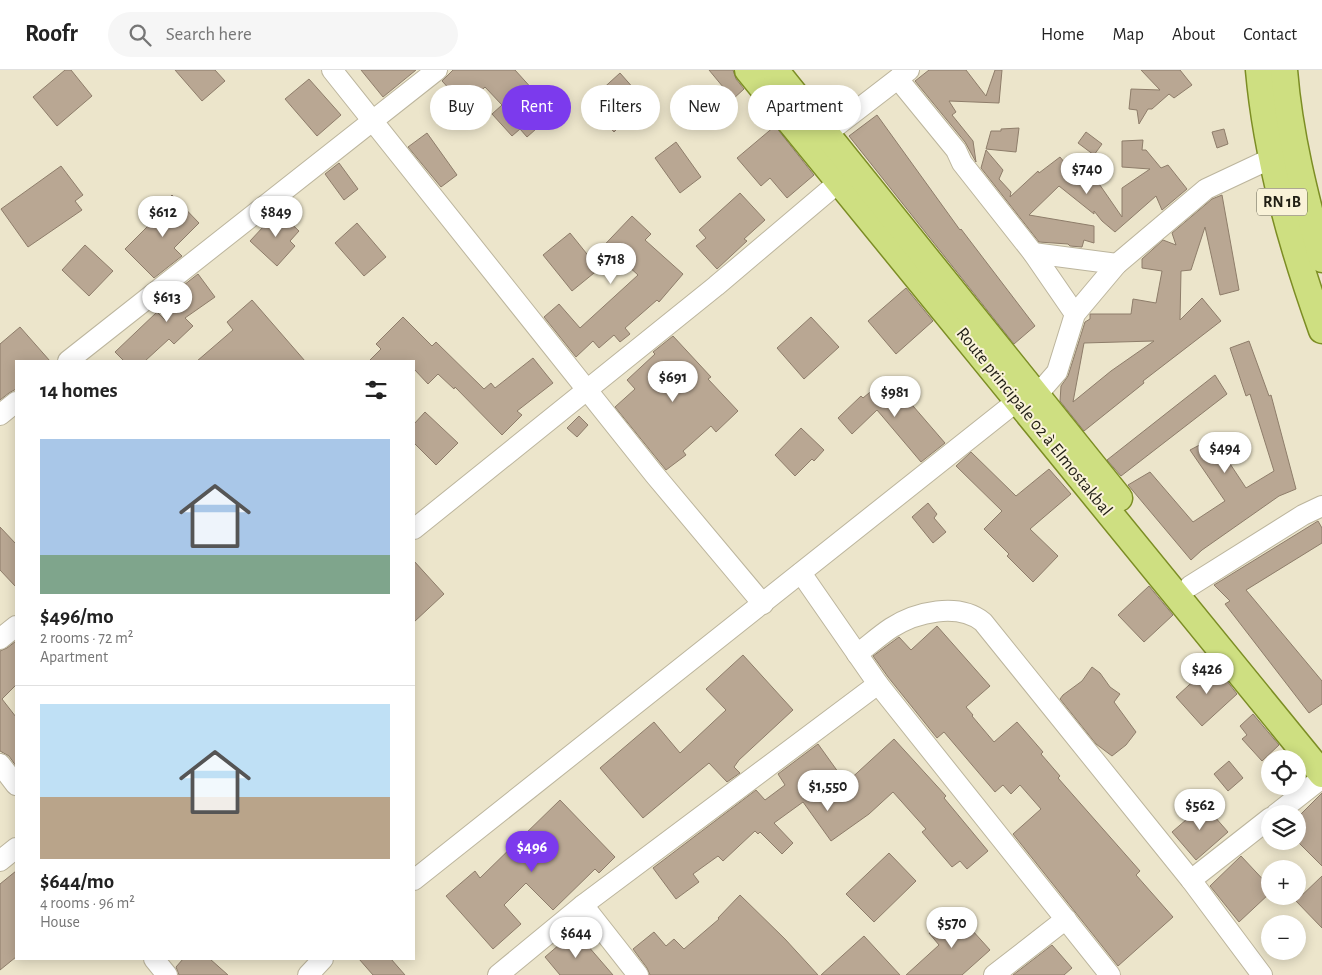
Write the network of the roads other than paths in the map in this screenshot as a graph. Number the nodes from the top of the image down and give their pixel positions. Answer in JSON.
{"nodes":[{"id":1,"x":332,"y":70,"type":"edge"},
{"id":2,"x":436,"y":70,"type":"edge"},
{"id":3,"x":748,"y":70,"type":"edge"},
{"id":4,"x":775,"y":70,"type":"edge"},
{"id":5,"x":1259,"y":70,"type":"edge"},
{"id":6,"x":1284,"y":70,"type":"edge"},
{"id":7,"x":903,"y":74,"type":"edge"},
{"id":8,"x":372,"y":121,"type":"junction"},
{"id":9,"x":826,"y":134,"type":"junction"},
{"id":10,"x":1272,"y":158,"type":"junction"},
{"id":11,"x":839,"y":182,"type":"junction"},
{"id":12,"x":1033,"y":252,"type":"junction"},
{"id":13,"x":1322,"y":259,"type":"edge"},
{"id":14,"x":1117,"y":264,"type":"junction"},
{"id":15,"x":1075,"y":314,"type":"junction"},
{"id":16,"x":1322,"y":330,"type":"edge"},
{"id":17,"x":69,"y":360,"type":"edge"},
{"id":18,"x":587,"y":390,"type":"junction"},
{"id":19,"x":1027,"y":398,"type":"junction"},
{"id":20,"x":15,"y":403,"type":"edge"},
{"id":21,"x":0,"y":415,"type":"edge"},
{"id":22,"x":1322,"y":506,"type":"edge"},
{"id":23,"x":415,"y":528,"type":"edge"},
{"id":24,"x":801,"y":573,"type":"junction"},
{"id":25,"x":1190,"y":586,"type":"junction"},
{"id":26,"x":763,"y":604,"type":"junction"},
{"id":27,"x":15,"y":627,"type":"edge"},
{"id":28,"x":0,"y":639,"type":"edge"},
{"id":29,"x":857,"y":654,"type":"junction"},
{"id":30,"x":878,"y":684,"type":"junction"},
{"id":31,"x":1322,"y":750,"type":"edge"},
{"id":32,"x":0,"y":764,"type":"edge"},
{"id":33,"x":1322,"y":774,"type":"edge"},
{"id":34,"x":1322,"y":778,"type":"edge"},
{"id":35,"x":15,"y":784,"type":"edge"},
{"id":36,"x":1288,"y":805,"type":"edge"},
{"id":37,"x":1261,"y":825,"type":"edge"},
{"id":38,"x":15,"y":849,"type":"edge"},
{"id":39,"x":0,"y":861,"type":"edge"},
{"id":40,"x":415,"y":879,"type":"edge"},
{"id":41,"x":1191,"y":880,"type":"junction"},
{"id":42,"x":584,"y":904,"type":"junction"},
{"id":43,"x":1066,"y":919,"type":"junction"},
{"id":44,"x":155,"y":960,"type":"edge"},
{"id":45,"x":322,"y":960,"type":"edge"},
{"id":46,"x":167,"y":975,"type":"edge"},
{"id":47,"x":308,"y":975,"type":"edge"},
{"id":48,"x":498,"y":975,"type":"edge"},
{"id":49,"x":638,"y":975,"type":"edge"},
{"id":50,"x":994,"y":975,"type":"edge"},
{"id":51,"x":1110,"y":975,"type":"edge"},
{"id":52,"x":1262,"y":975,"type":"edge"}],
"edges":[{"from":1,"to":8,"type":"street"},
{"from":2,"to":8,"type":"street"},
{"from":3,"to":11,"type":"main road","name":"Route principale 02 à Elmostakbal"},
{"from":4,"to":9,"type":"main road","name":"Route principale 02 à Elmostakbal"},
{"from":5,"to":10,"type":"main road","number":"RN 1B"},
{"from":6,"to":13,"type":"main road"},
{"from":7,"to":9,"type":"street"},
{"from":7,"to":12,"type":"street"},
{"from":8,"to":17,"type":"street"},
{"from":8,"to":18,"type":"street"},
{"from":9,"to":19,"type":"main road","name":"Route principale 02 à Elmostakbal"},
{"from":10,"to":14,"type":"street"},
{"from":10,"to":16,"type":"main road","number":"RN 1B"},
{"from":11,"to":18,"type":"street"},
{"from":11,"to":19,"type":"main road","name":"Route principale 02 à Elmostakbal"},
{"from":12,"to":14,"type":"street"},
{"from":12,"to":15,"type":"street"},
{"from":14,"to":15,"type":"street"},
{"from":15,"to":19,"type":"street"},
{"from":18,"to":23,"type":"street"},
{"from":18,"to":26,"type":"street"},
{"from":19,"to":24,"type":"street"},
{"from":19,"to":25,"type":"main road","name":"Route principale 02 à Elmostakbal"},
{"from":19,"to":33,"type":"main road","name":"Route principale 02 à Elmostakbal"},
{"from":20,"to":21,"type":"street"},
{"from":22,"to":25,"type":"street"},
{"from":24,"to":26,"type":"street"},
{"from":24,"to":29,"type":"street"},
{"from":25,"to":31,"type":"main road","name":"Route principale 02 à Elmostakbal"},
{"from":26,"to":40,"type":"street"},
{"from":27,"to":28,"type":"street"},
{"from":29,"to":30,"type":"street"},
{"from":29,"to":41,"type":"street"},
{"from":30,"to":42,"type":"street"},
{"from":30,"to":43,"type":"street"},
{"from":32,"to":35,"type":"street"},
{"from":34,"to":36,"type":"street"},
{"from":37,"to":41,"type":"street"},
{"from":38,"to":39,"type":"street"},
{"from":41,"to":52,"type":"street"},
{"from":42,"to":48,"type":"street"},
{"from":42,"to":49,"type":"street"},
{"from":43,"to":50,"type":"street"},
{"from":43,"to":51,"type":"street"},
{"from":44,"to":46,"type":"street"},
{"from":45,"to":47,"type":"street"}]}
